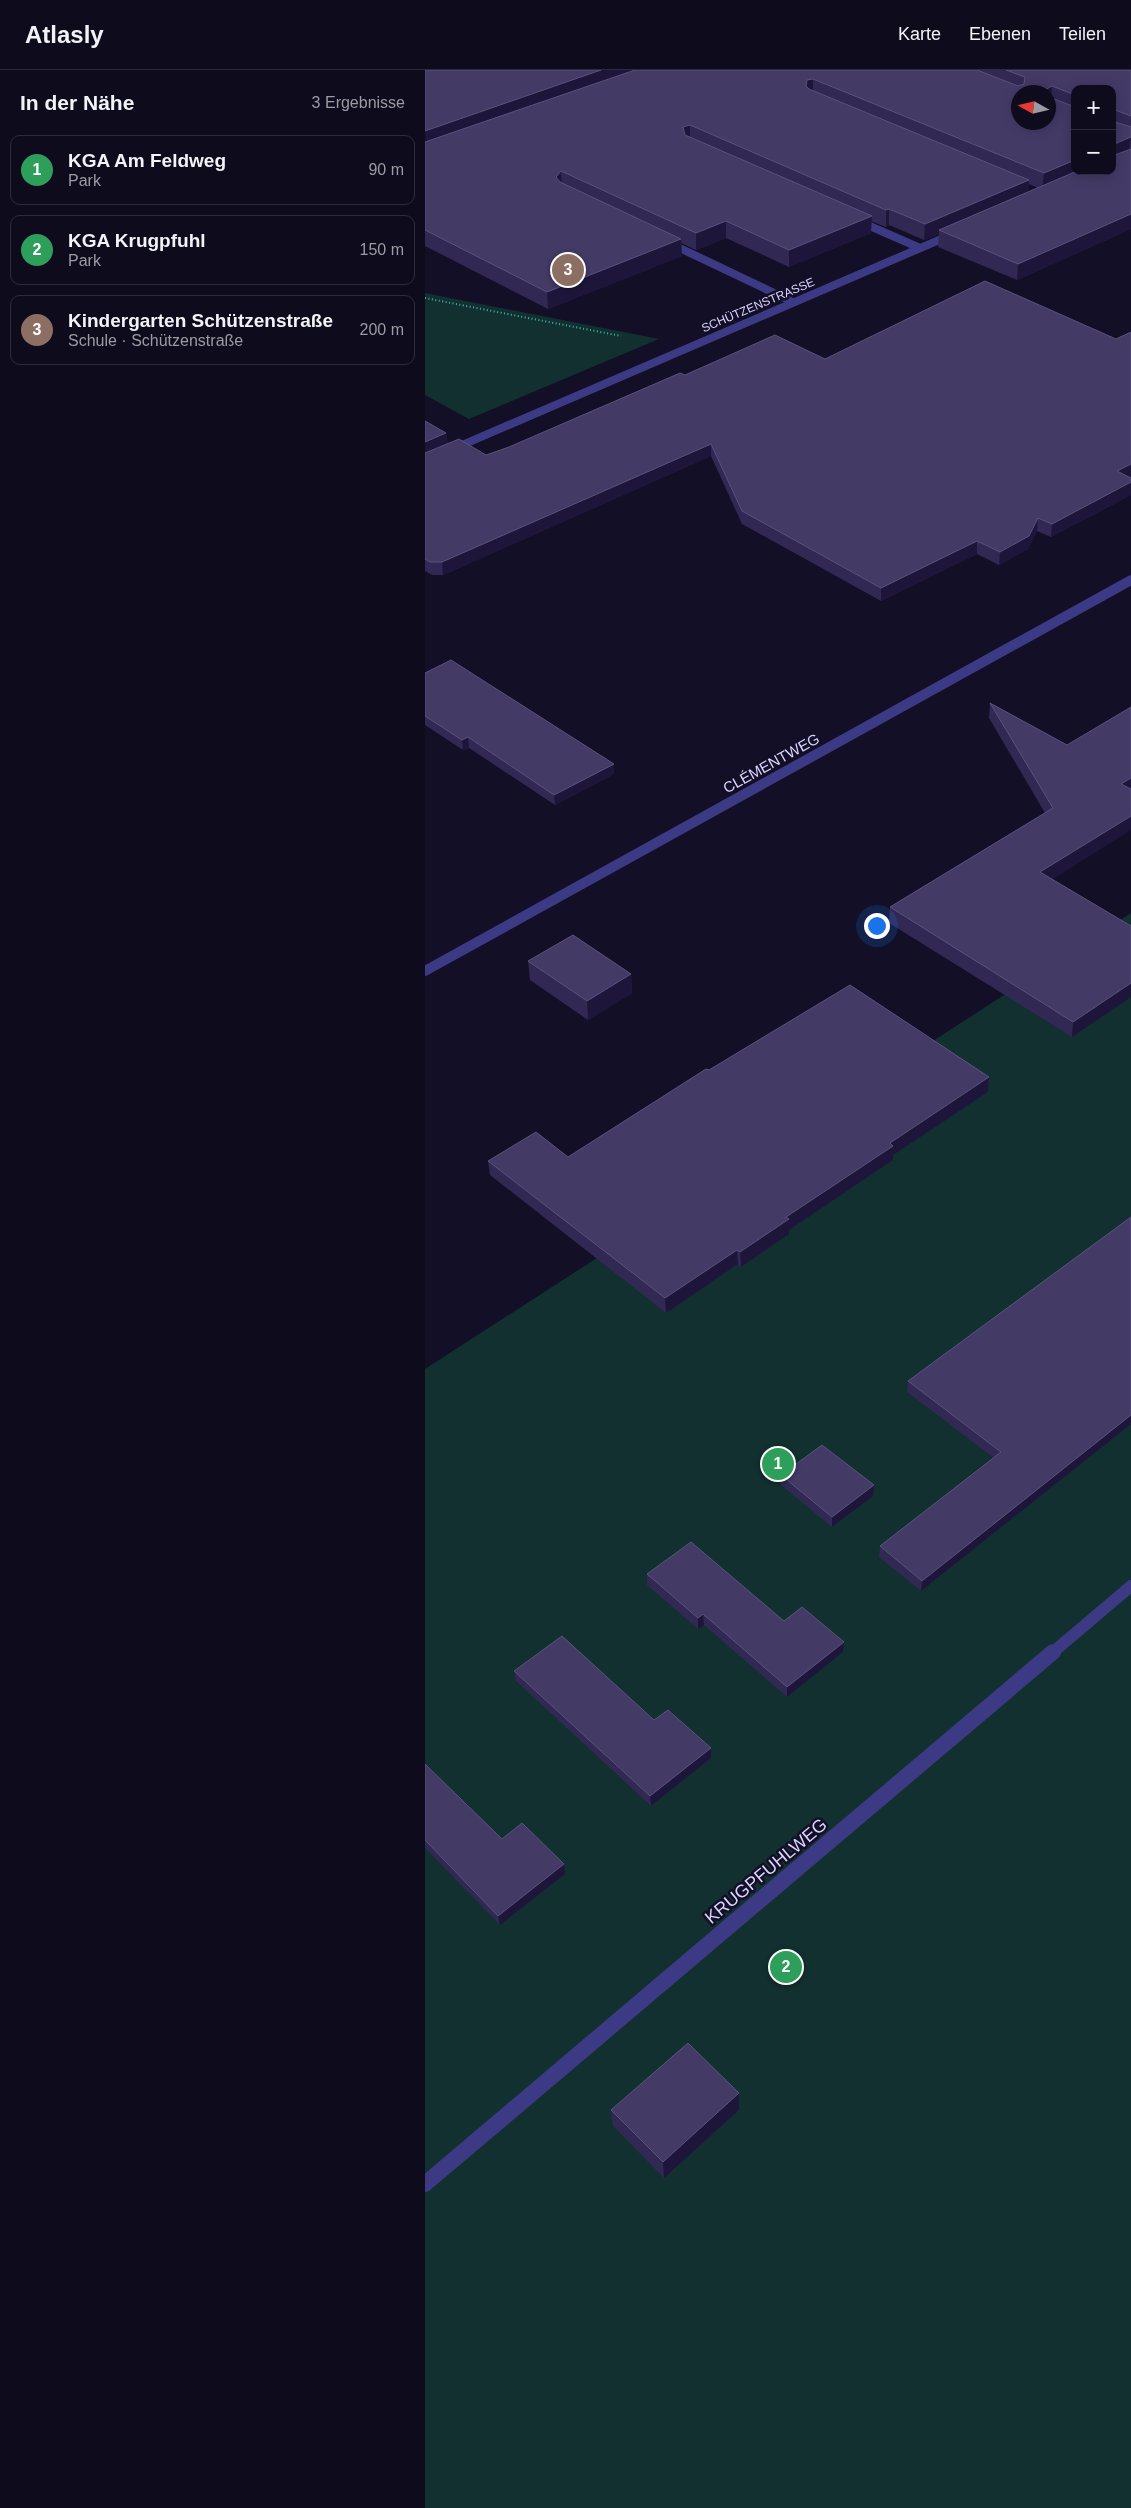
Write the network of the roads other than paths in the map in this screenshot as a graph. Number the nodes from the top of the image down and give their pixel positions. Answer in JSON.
{"nodes":[{"id":1,"x":852,"y":218,"type":"edge"},
{"id":2,"x":964,"y":229,"type":"edge"},
{"id":3,"x":662,"y":240,"type":"edge"},
{"id":4,"x":920,"y":248,"type":"junction"},
{"id":5,"x":793,"y":302,"type":"junction"},
{"id":6,"x":425,"y":461,"type":"edge"},
{"id":7,"x":1131,"y":580,"type":"edge"},
{"id":8,"x":425,"y":972,"type":"edge"},
{"id":9,"x":1131,"y":1586,"type":"edge"},
{"id":10,"x":425,"y":2184,"type":"edge"}],
"edges":[{"from":1,"to":4,"type":"street"},
{"from":2,"to":4,"type":"street","name":"SCHÜTZENSTRASSE"},
{"from":3,"to":5,"type":"street"},
{"from":4,"to":5,"type":"street","name":"SCHÜTZENSTRASSE"},
{"from":5,"to":6,"type":"street","name":"SCHÜTZENSTRASSE"},
{"from":7,"to":8,"type":"street","name":"CLÉMENTWEG"},
{"from":9,"to":10,"type":"street","name":"KRUGPFUHLWEG"}]}
